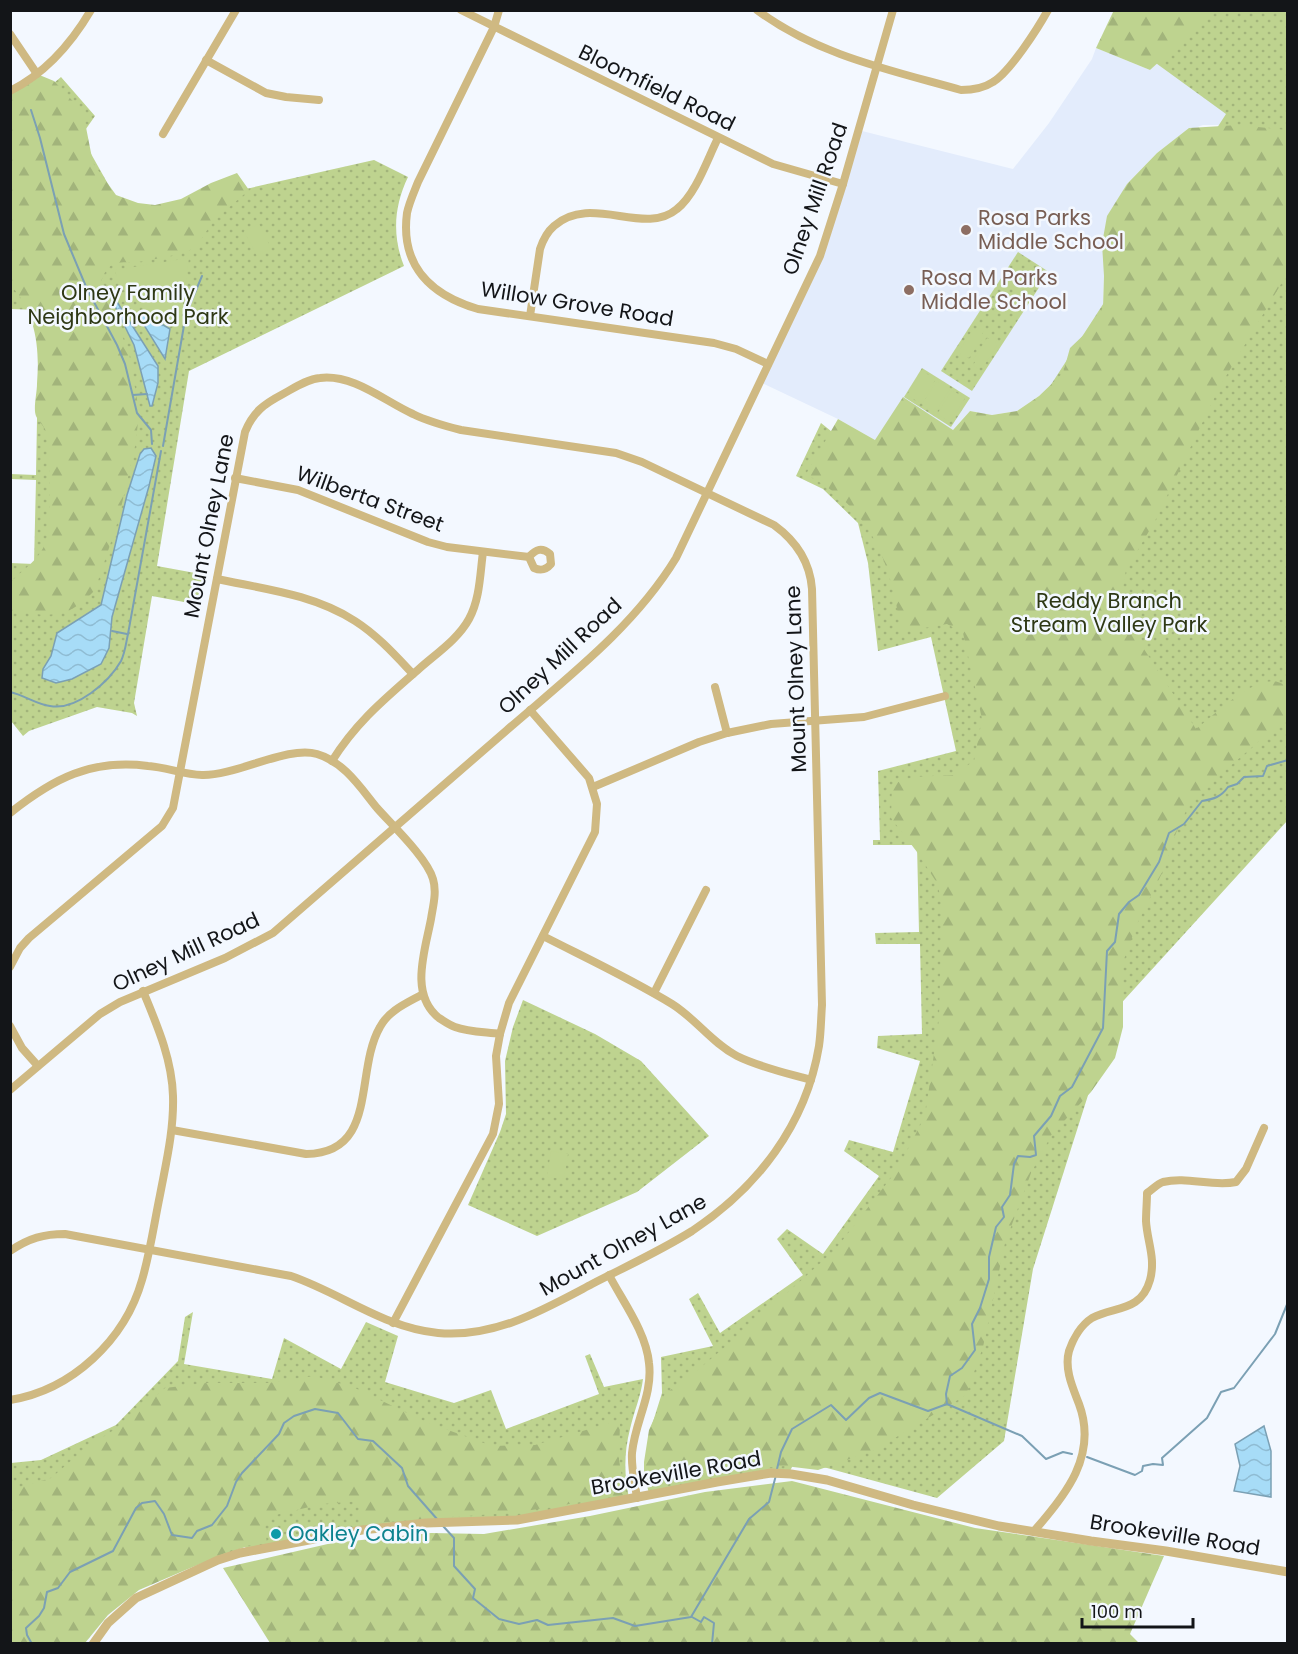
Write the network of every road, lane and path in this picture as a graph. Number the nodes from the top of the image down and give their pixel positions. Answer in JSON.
{"nodes":[{"id":1,"x":91,"y":10,"type":"edge"},
{"id":2,"x":236,"y":10,"type":"edge"},
{"id":3,"x":461,"y":10,"type":"edge"},
{"id":4,"x":499,"y":10,"type":"edge"},
{"id":5,"x":757,"y":10,"type":"edge"},
{"id":6,"x":892,"y":10,"type":"edge"},
{"id":7,"x":1048,"y":10,"type":"edge"},
{"id":8,"x":494,"y":27,"type":"junction"},
{"id":9,"x":10,"y":34,"type":"edge"},
{"id":10,"x":206,"y":60,"type":"junction"},
{"id":11,"x":876,"y":67,"type":"junction"},
{"id":12,"x":37,"y":74,"type":"junction"},
{"id":13,"x":10,"y":91,"type":"edge"},
{"id":14,"x":319,"y":100,"type":"dead end"},
{"id":15,"x":163,"y":134,"type":"dead end"},
{"id":16,"x":718,"y":138,"type":"junction"},
{"id":17,"x":843,"y":184,"type":"junction"},
{"id":18,"x":530,"y":316,"type":"junction"},
{"id":19,"x":768,"y":364,"type":"junction"},
{"id":20,"x":236,"y":478,"type":"junction"},
{"id":21,"x":708,"y":493,"type":"junction"},
{"id":22,"x":483,"y":552,"type":"junction"},
{"id":23,"x":529,"y":557,"type":"dead end"},
{"id":24,"x":217,"y":579,"type":"junction"},
{"id":25,"x":414,"y":674,"type":"junction"},
{"id":26,"x":715,"y":687,"type":"dead end"},
{"id":27,"x":945,"y":696,"type":"dead end"},
{"id":28,"x":530,"y":710,"type":"junction"},
{"id":29,"x":816,"y":722,"type":"junction"},
{"id":30,"x":728,"y":733,"type":"junction"},
{"id":31,"x":332,"y":761,"type":"junction"},
{"id":32,"x":180,"y":772,"type":"junction"},
{"id":33,"x":593,"y":787,"type":"junction"},
{"id":34,"x":10,"y":813,"type":"edge"},
{"id":35,"x":395,"y":828,"type":"junction"},
{"id":36,"x":706,"y":890,"type":"dead end"},
{"id":37,"x":543,"y":936,"type":"junction"},
{"id":38,"x":10,"y":967,"type":"edge"},
{"id":39,"x":144,"y":991,"type":"junction"},
{"id":40,"x":654,"y":993,"type":"junction"},
{"id":41,"x":423,"y":994,"type":"junction"},
{"id":42,"x":10,"y":1026,"type":"edge"},
{"id":43,"x":500,"y":1034,"type":"junction"},
{"id":44,"x":39,"y":1066,"type":"junction"},
{"id":45,"x":811,"y":1080,"type":"junction"},
{"id":46,"x":10,"y":1090,"type":"edge"},
{"id":47,"x":1264,"y":1128,"type":"dead end"},
{"id":48,"x":172,"y":1130,"type":"junction"},
{"id":49,"x":150,"y":1250,"type":"junction"},
{"id":50,"x":10,"y":1251,"type":"edge"},
{"id":51,"x":609,"y":1275,"type":"junction"},
{"id":52,"x":393,"y":1323,"type":"junction"},
{"id":53,"x":10,"y":1400,"type":"edge"},
{"id":54,"x":637,"y":1498,"type":"junction"},
{"id":55,"x":1034,"y":1531,"type":"junction"},
{"id":56,"x":1287,"y":1572,"type":"edge"},
{"id":57,"x":93,"y":1644,"type":"edge"}],
"edges":[{"from":1,"to":12,"type":"street"},
{"from":2,"to":10,"type":"street"},
{"from":3,"to":8,"type":"street","name":"Bloomfield Road"},
{"from":4,"to":8,"type":"street","name":"Willow Grove Road"},
{"from":5,"to":11,"type":"street"},
{"from":6,"to":11,"type":"street","name":"Olney Mill Road"},
{"from":7,"to":11,"type":"street"},
{"from":8,"to":16,"type":"street","name":"Bloomfield Road"},
{"from":8,"to":18,"type":"street","name":"Willow Grove Road"},
{"from":9,"to":12,"type":"street"},
{"from":10,"to":14,"type":"street"},
{"from":10,"to":15,"type":"street"},
{"from":11,"to":17,"type":"street","name":"Olney Mill Road"},
{"from":12,"to":13,"type":"street"},
{"from":16,"to":17,"type":"street","name":"Bloomfield Road"},
{"from":16,"to":18,"type":"street"},
{"from":17,"to":19,"type":"street","name":"Olney Mill Road"},
{"from":18,"to":19,"type":"street","name":"Willow Grove Road"},
{"from":19,"to":21,"type":"street","name":"Olney Mill Road"},
{"from":20,"to":21,"type":"street","name":"Mount Olney Lane"},
{"from":20,"to":22,"type":"street","name":"Wilberta Street"},
{"from":20,"to":24,"type":"street","name":"Mount Olney Lane"},
{"from":21,"to":28,"type":"street","name":"Olney Mill Road"},
{"from":21,"to":29,"type":"street","name":"Mount Olney Lane"},
{"from":22,"to":23,"type":"street","name":"Wilberta Street"},
{"from":22,"to":25,"type":"street"},
{"from":24,"to":25,"type":"street"},
{"from":24,"to":32,"type":"street","name":"Mount Olney Lane"},
{"from":25,"to":31,"type":"street"},
{"from":26,"to":30,"type":"street"},
{"from":27,"to":29,"type":"street"},
{"from":28,"to":33,"type":"street"},
{"from":28,"to":35,"type":"street","name":"Olney Mill Road"},
{"from":29,"to":30,"type":"street"},
{"from":29,"to":45,"type":"street","name":"Mount Olney Lane"},
{"from":30,"to":33,"type":"street"},
{"from":31,"to":32,"type":"street"},
{"from":31,"to":35,"type":"street"},
{"from":32,"to":34,"type":"street"},
{"from":32,"to":38,"type":"street","name":"Mount Olney Lane"},
{"from":33,"to":37,"type":"street"},
{"from":35,"to":39,"type":"street","name":"Olney Mill Road"},
{"from":35,"to":41,"type":"street"},
{"from":36,"to":40,"type":"street"},
{"from":37,"to":40,"type":"street"},
{"from":37,"to":43,"type":"street"},
{"from":39,"to":44,"type":"street","name":"Olney Mill Road"},
{"from":39,"to":48,"type":"street"},
{"from":40,"to":45,"type":"street"},
{"from":41,"to":43,"type":"street"},
{"from":41,"to":48,"type":"street"},
{"from":42,"to":44,"type":"street"},
{"from":43,"to":52,"type":"street"},
{"from":44,"to":46,"type":"street","name":"Olney Mill Road"},
{"from":45,"to":51,"type":"street","name":"Mount Olney Lane"},
{"from":47,"to":55,"type":"street"},
{"from":48,"to":49,"type":"street"},
{"from":49,"to":50,"type":"street","name":"Mount Olney Lane"},
{"from":49,"to":52,"type":"street","name":"Mount Olney Lane"},
{"from":49,"to":53,"type":"street"},
{"from":51,"to":52,"type":"street","name":"Mount Olney Lane"},
{"from":51,"to":54,"type":"street"},
{"from":54,"to":55,"type":"street","name":"Brookeville Road"},
{"from":54,"to":57,"type":"street","name":"Brookeville Road"},
{"from":55,"to":56,"type":"street","name":"Brookeville Road"}]}
